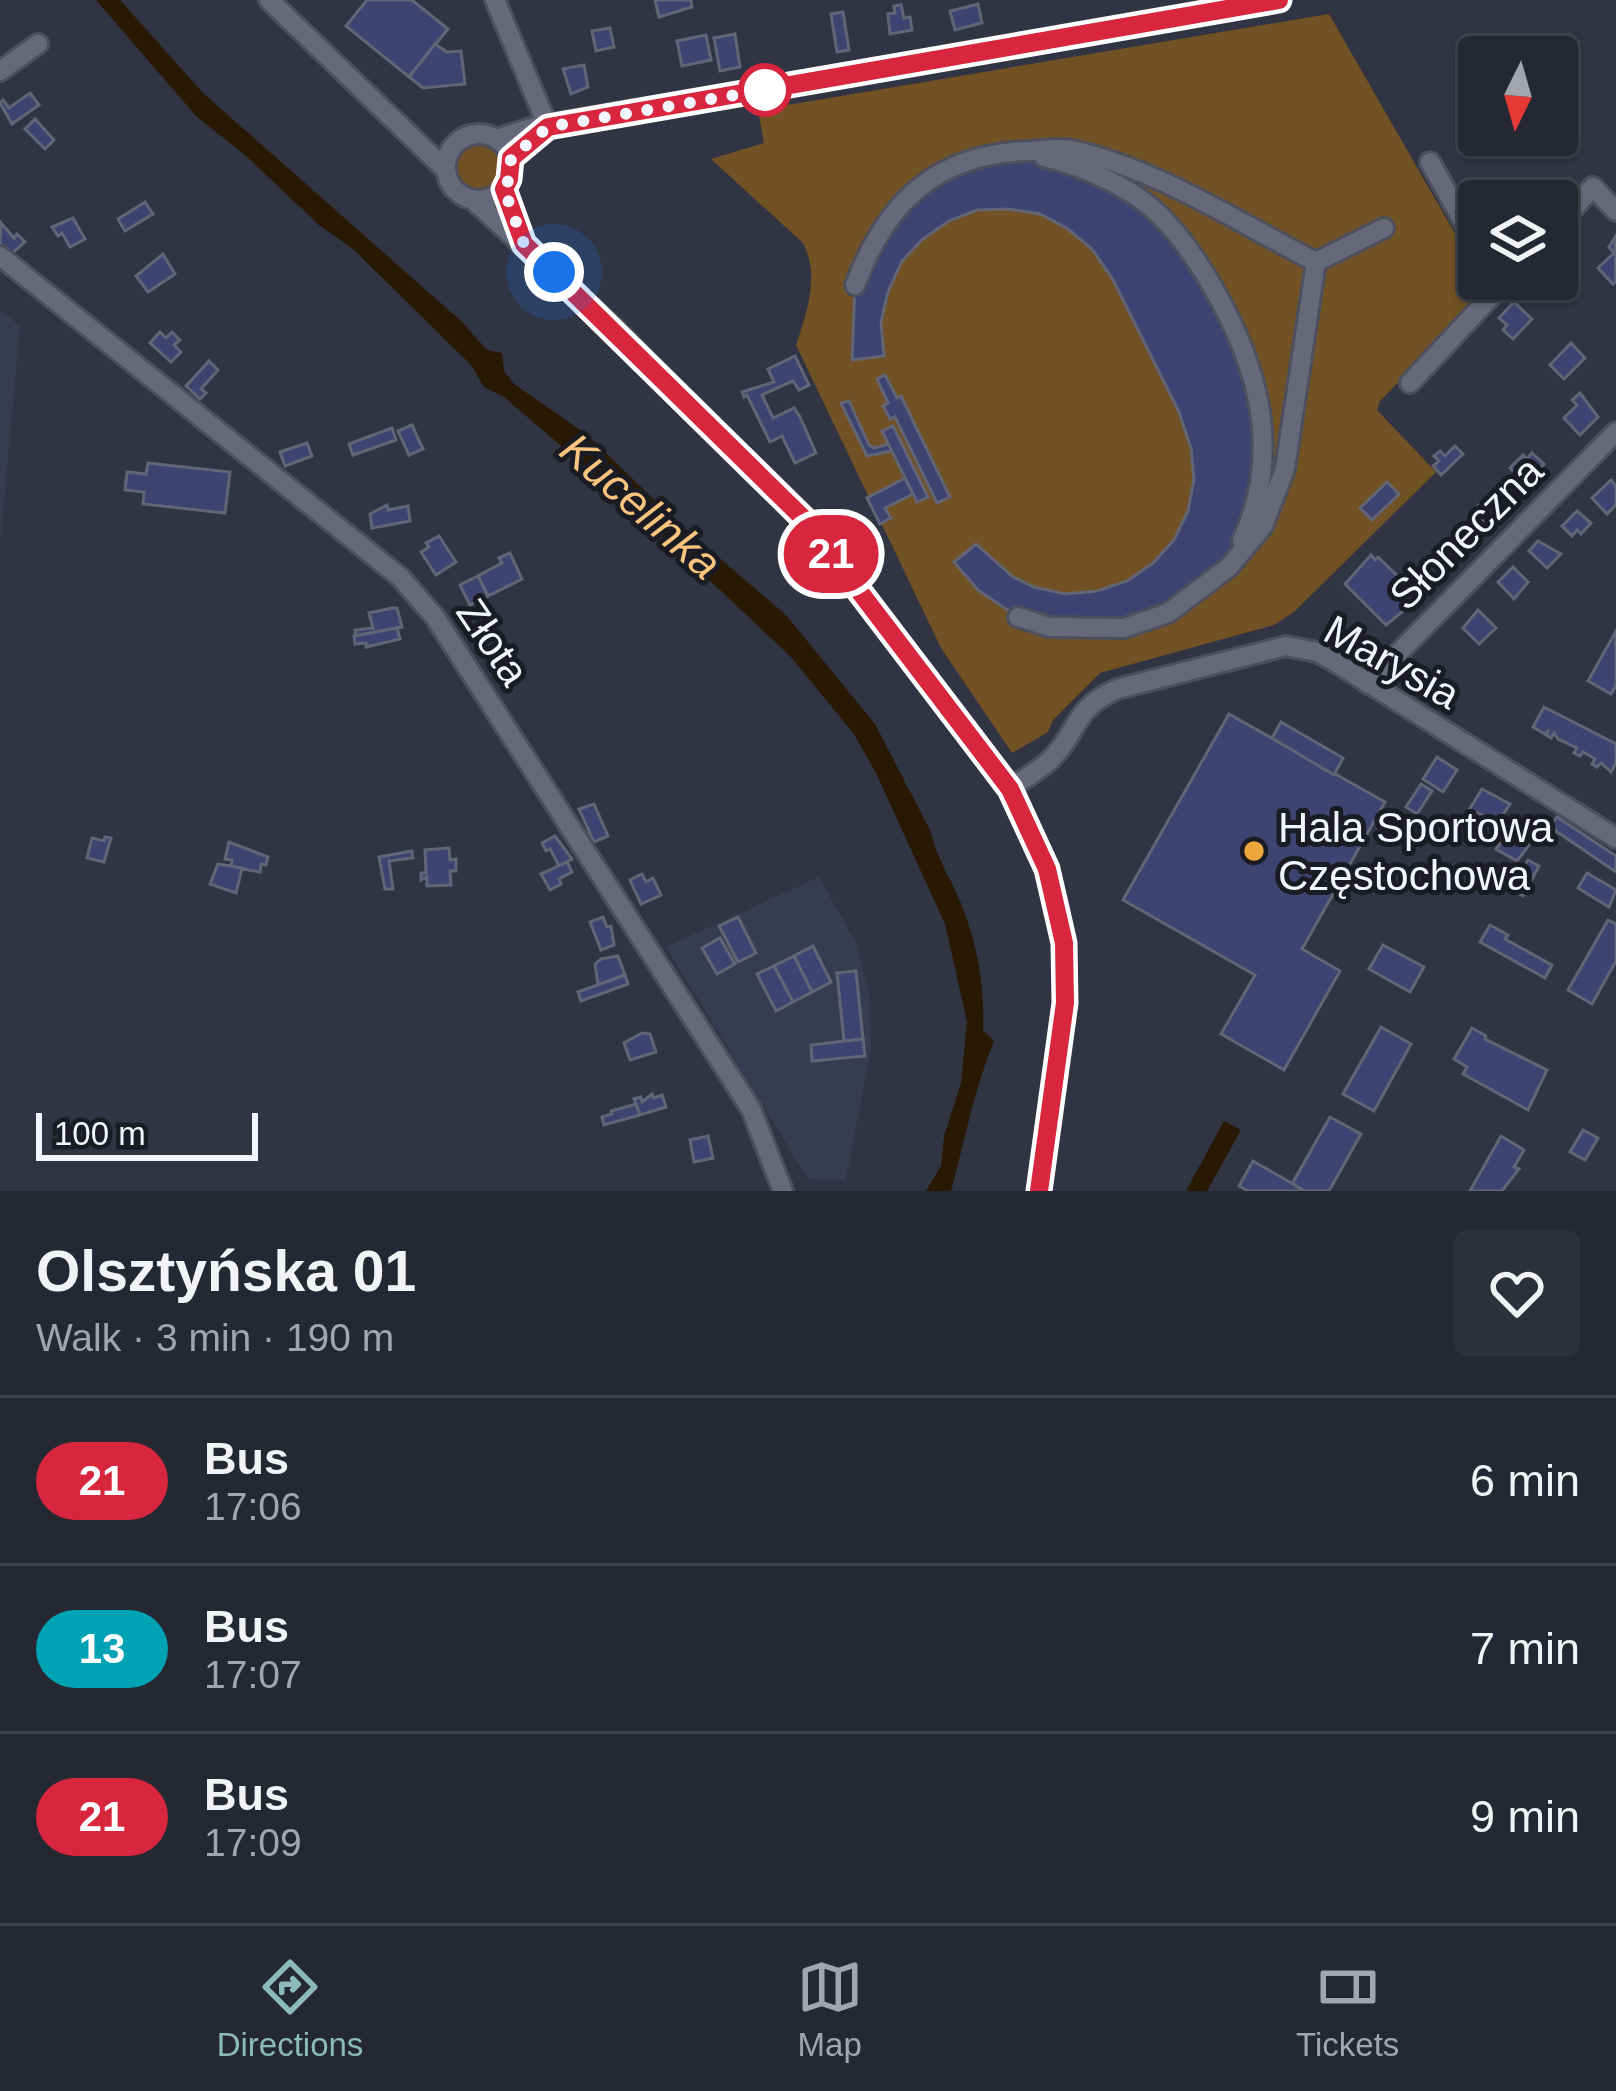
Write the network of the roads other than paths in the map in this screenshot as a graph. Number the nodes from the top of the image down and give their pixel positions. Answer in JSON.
{"nodes":[{"id":1,"x":269,"y":0,"type":"edge"},
{"id":2,"x":495,"y":0,"type":"edge"},
{"id":3,"x":1279,"y":0,"type":"edge"},
{"id":4,"x":38,"y":44,"type":"dead end"},
{"id":5,"x":0,"y":71,"type":"edge"},
{"id":6,"x":405,"y":127,"type":"junction"},
{"id":7,"x":548,"y":127,"type":"junction"},
{"id":8,"x":496,"y":139,"type":"junction"},
{"id":9,"x":459,"y":140,"type":"junction"},
{"id":10,"x":1015,"y":151,"type":"junction"},
{"id":11,"x":511,"y":158,"type":"junction"},
{"id":12,"x":1430,"y":162,"type":"dead end"},
{"id":13,"x":446,"y":169,"type":"junction"},
{"id":14,"x":504,"y":189,"type":"junction"},
{"id":15,"x":473,"y":200,"type":"junction"},
{"id":16,"x":1578,"y":203,"type":"edge"},
{"id":17,"x":1616,"y":211,"type":"edge"},
{"id":18,"x":1458,"y":212,"type":"edge"},
{"id":19,"x":1384,"y":228,"type":"dead end"},
{"id":20,"x":524,"y":244,"type":"junction"},
{"id":21,"x":0,"y":256,"type":"edge"},
{"id":22,"x":1316,"y":262,"type":"junction"},
{"id":23,"x":855,"y":285,"type":"dead end"},
{"id":24,"x":1485,"y":300,"type":"edge"},
{"id":25,"x":1410,"y":383,"type":"dead end"},
{"id":26,"x":1616,"y":432,"type":"edge"},
{"id":27,"x":1229,"y":567,"type":"junction"},
{"id":28,"x":1018,"y":617,"type":"dead end"},
{"id":29,"x":1368,"y":684,"type":"junction"},
{"id":30,"x":1010,"y":789,"type":"junction"},
{"id":31,"x":1616,"y":838,"type":"edge"},
{"id":32,"x":783,"y":1191,"type":"edge"},
{"id":33,"x":1040,"y":1191,"type":"edge"}],
"edges":[{"from":1,"to":6,"type":"street"},
{"from":2,"to":7,"type":"street"},
{"from":3,"to":7,"type":"street"},
{"from":4,"to":5,"type":"street"},
{"from":6,"to":9,"type":"street"},
{"from":6,"to":13,"type":"street"},
{"from":7,"to":8,"type":"street"},
{"from":7,"to":11,"type":"street"},
{"from":8,"to":9,"type":"street"},
{"from":8,"to":11,"type":"street"},
{"from":9,"to":13,"type":"street"},
{"from":10,"to":22,"type":"street"},
{"from":10,"to":23,"type":"street"},
{"from":10,"to":27,"type":"street"},
{"from":11,"to":14,"type":"street"},
{"from":12,"to":18,"type":"street"},
{"from":13,"to":15,"type":"street"},
{"from":14,"to":15,"type":"street"},
{"from":14,"to":20,"type":"street"},
{"from":15,"to":20,"type":"street"},
{"from":16,"to":17,"type":"street"},
{"from":19,"to":22,"type":"street"},
{"from":20,"to":30,"type":"street"},
{"from":21,"to":32,"type":"street","name":"Złota"},
{"from":22,"to":27,"type":"street"},
{"from":24,"to":25,"type":"street"},
{"from":26,"to":29,"type":"street","name":"Słoneczna"},
{"from":27,"to":28,"type":"street"},
{"from":29,"to":30,"type":"street","name":"Marysia"},
{"from":29,"to":31,"type":"street","name":"Marysia"},
{"from":30,"to":33,"type":"street"}]}
